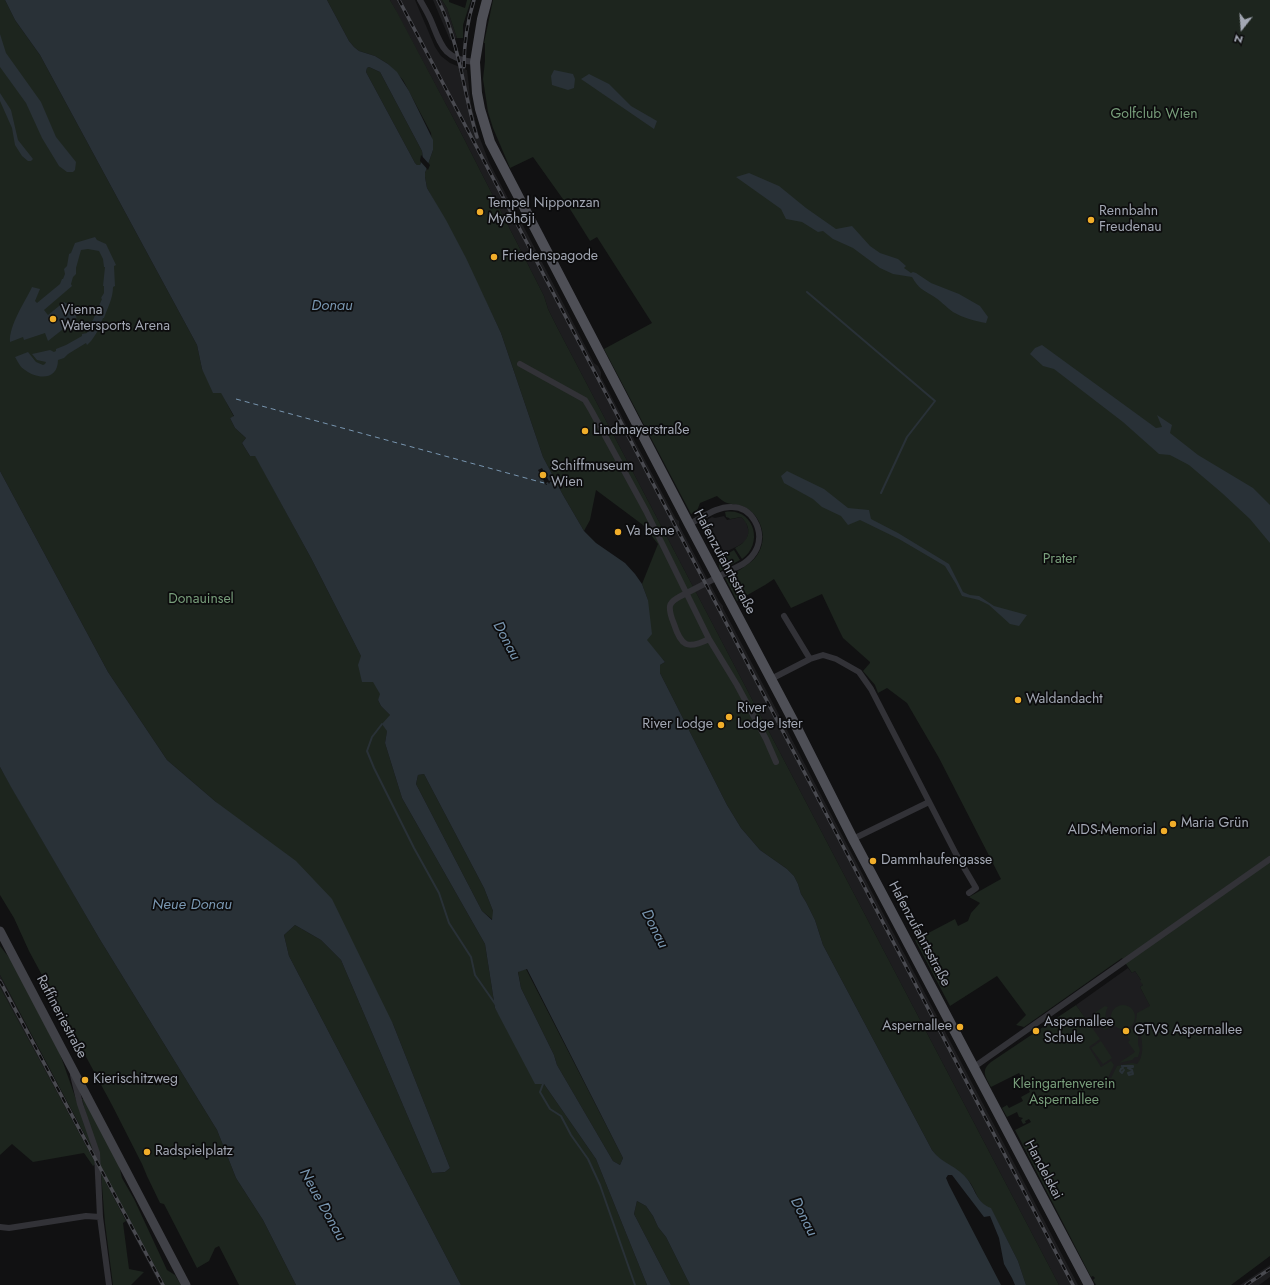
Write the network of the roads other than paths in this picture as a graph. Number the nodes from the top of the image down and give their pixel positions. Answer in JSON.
{"nodes":[{"id":1,"x":420,"y":0,"type":"edge"},
{"id":2,"x":487,"y":0,"type":"edge"},
{"id":3,"x":475,"y":62,"type":"junction"},
{"id":4,"x":520,"y":364,"type":"dead end"},
{"id":5,"x":688,"y":524,"type":"junction"},
{"id":6,"x":784,"y":616,"type":"dead end"},
{"id":7,"x":709,"y":639,"type":"junction"},
{"id":8,"x":810,"y":659,"type":"junction"},
{"id":9,"x":771,"y":679,"type":"junction"},
{"id":10,"x":776,"y":762,"type":"dead end"},
{"id":11,"x":929,"y":802,"type":"junction"},
{"id":12,"x":854,"y":839,"type":"junction"},
{"id":13,"x":1270,"y":858,"type":"edge"},
{"id":14,"x":969,"y":893,"type":"dead end"},
{"id":15,"x":0,"y":931,"type":"edge"},
{"id":16,"x":72,"y":1067,"type":"junction"},
{"id":17,"x":974,"y":1067,"type":"junction"},
{"id":18,"x":100,"y":1217,"type":"junction"},
{"id":19,"x":0,"y":1227,"type":"edge"},
{"id":20,"x":109,"y":1285,"type":"edge"},
{"id":21,"x":186,"y":1285,"type":"edge"},
{"id":22,"x":1089,"y":1285,"type":"edge"}],
"edges":[{"from":1,"to":3,"type":"street"},
{"from":2,"to":3,"type":"main road","name":"Hafenzufahrtsstraße"},
{"from":3,"to":5,"type":"main road","name":"Hafenzufahrtsstraße"},
{"from":4,"to":7,"type":"street"},
{"from":5,"to":7,"type":"street"},
{"from":5,"to":9,"type":"main road","name":"Hafenzufahrtsstraße"},
{"from":6,"to":8,"type":"street"},
{"from":7,"to":10,"type":"street"},
{"from":8,"to":9,"type":"street"},
{"from":8,"to":11,"type":"street"},
{"from":9,"to":12,"type":"main road","name":"Hafenzufahrtsstraße"},
{"from":11,"to":12,"type":"street"},
{"from":11,"to":14,"type":"street"},
{"from":12,"to":17,"type":"main road","name":"Hafenzufahrtsstraße"},
{"from":13,"to":17,"type":"street"},
{"from":15,"to":16,"type":"main road","name":"Raffineriestraße"},
{"from":16,"to":18,"type":"street"},
{"from":16,"to":21,"type":"main road","name":"Raffineriestraße"},
{"from":17,"to":22,"type":"main road","name":"Handelskai"},
{"from":18,"to":19,"type":"street"},
{"from":18,"to":20,"type":"street"}]}
